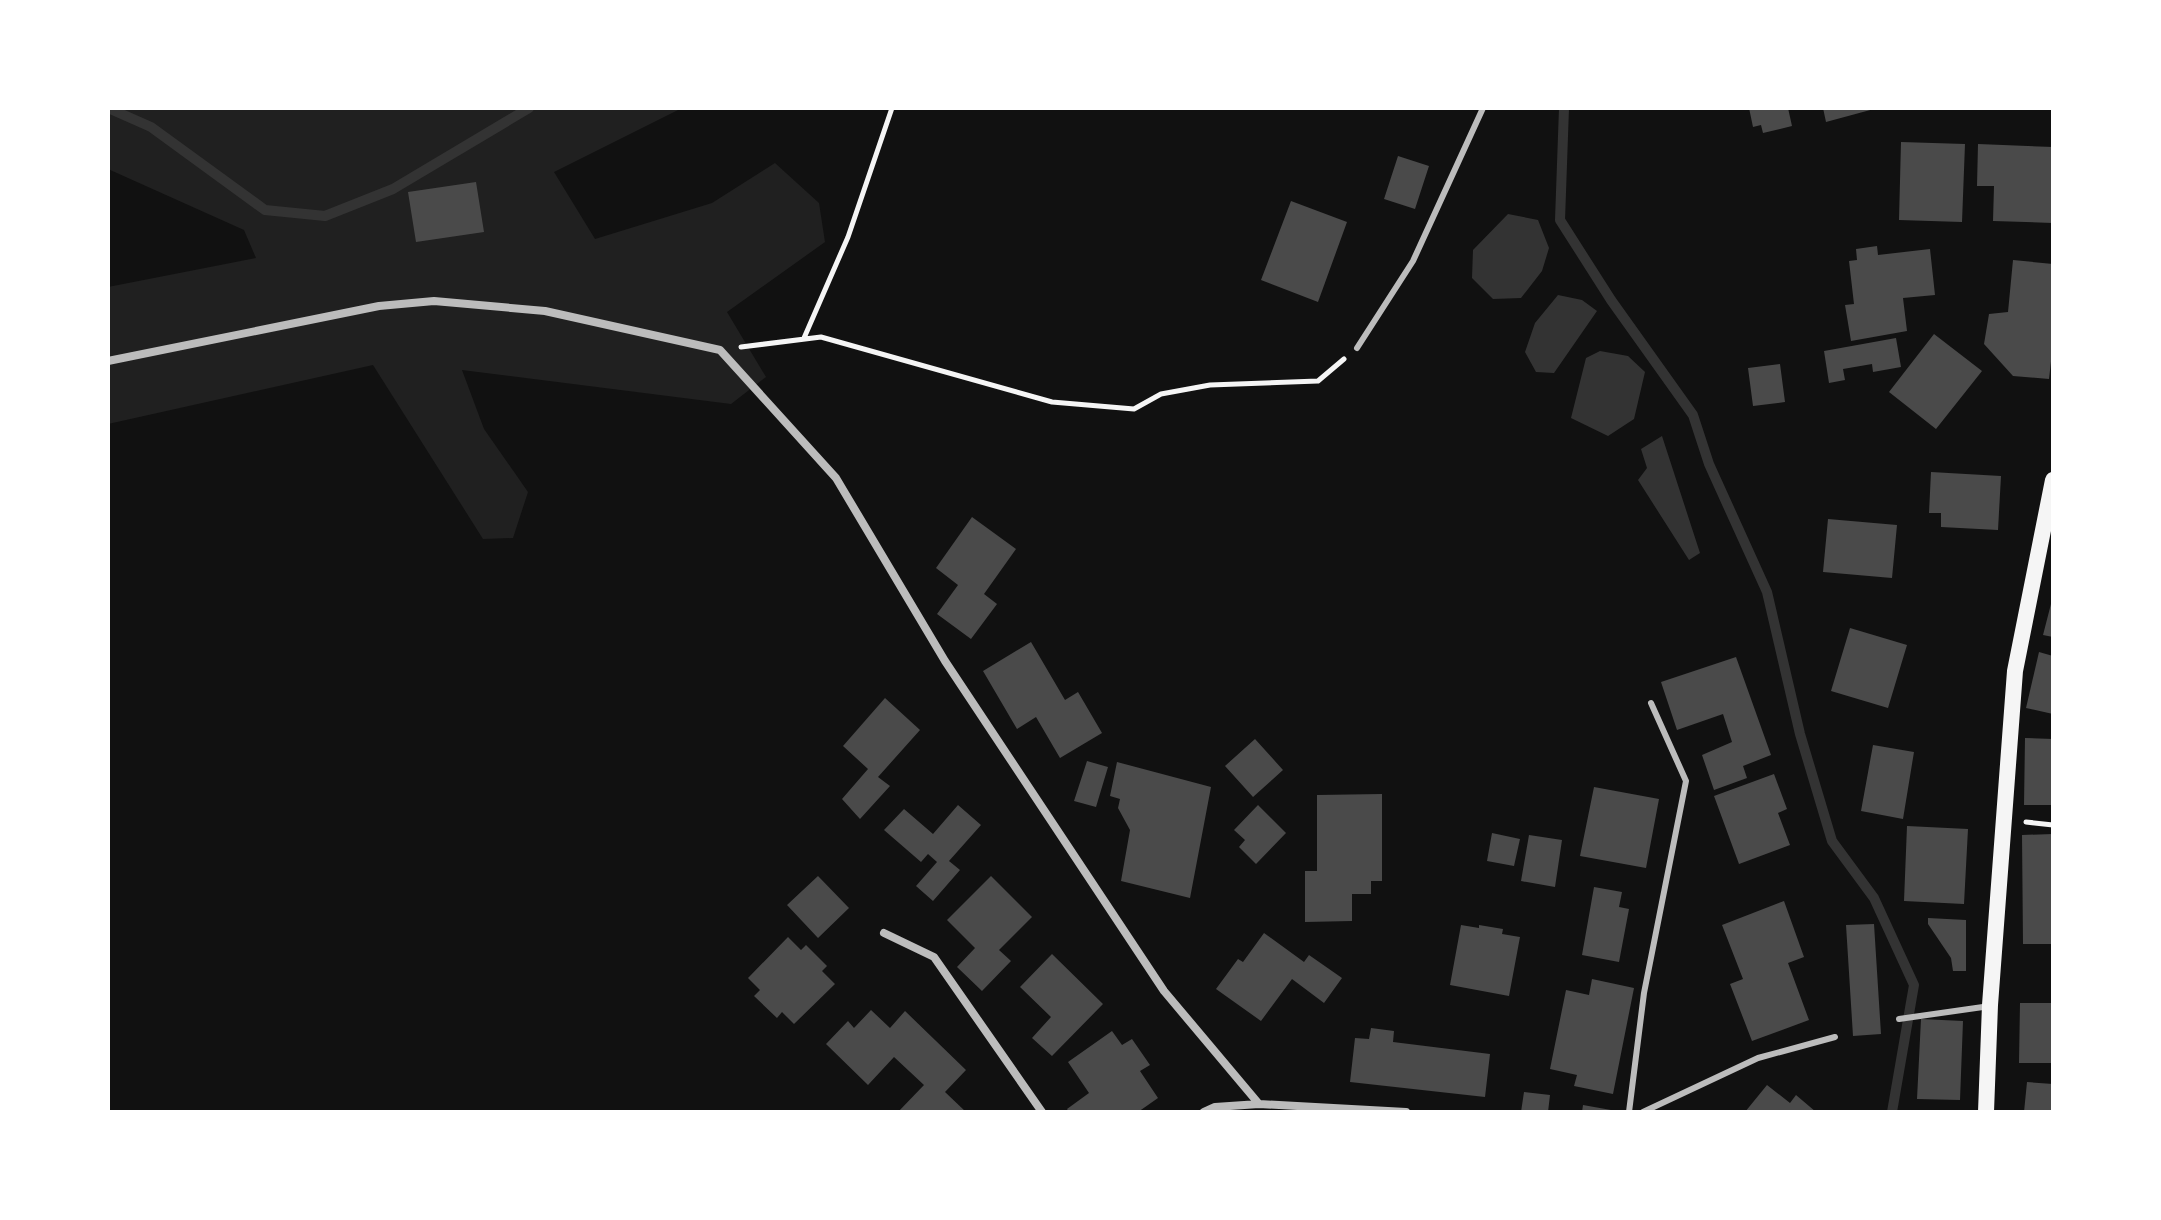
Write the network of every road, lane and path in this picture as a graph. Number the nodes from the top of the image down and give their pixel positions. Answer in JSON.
{"nodes":[{"id":1,"x":892,"y":108,"type":"edge"},
{"id":2,"x":1483,"y":108,"type":"edge"},
{"id":3,"x":804,"y":338,"type":"junction"},
{"id":4,"x":1357,"y":348,"type":"joint"},
{"id":5,"x":720,"y":350,"type":"junction"},
{"id":6,"x":108,"y":361,"type":"edge"},
{"id":7,"x":2053,"y":480,"type":"edge"},
{"id":8,"x":1651,"y":703,"type":"dead end"},
{"id":9,"x":884,"y":933,"type":"dead end"},
{"id":10,"x":1990,"y":1005,"type":"junction"},
{"id":11,"x":1899,"y":1019,"type":"dead end"},
{"id":12,"x":1835,"y":1037,"type":"dead end"},
{"id":13,"x":1259,"y":1104,"type":"junction"},
{"id":14,"x":1042,"y":1112,"type":"edge"},
{"id":15,"x":1204,"y":1112,"type":"edge"},
{"id":16,"x":1406,"y":1112,"type":"edge"},
{"id":17,"x":1629,"y":1112,"type":"edge"},
{"id":18,"x":1643,"y":1112,"type":"edge"},
{"id":19,"x":1986,"y":1112,"type":"edge"}],
"edges":[{"from":1,"to":3,"type":"path"},
{"from":2,"to":4,"type":"lane"},
{"from":3,"to":4,"type":"path"},
{"from":3,"to":5,"type":"path"},
{"from":5,"to":6,"type":"street"},
{"from":5,"to":13,"type":"street"},
{"from":7,"to":10,"type":"main road"},
{"from":8,"to":17,"type":"lane"},
{"from":9,"to":14,"type":"street"},
{"from":10,"to":11,"type":"lane"},
{"from":10,"to":19,"type":"main road"},
{"from":12,"to":18,"type":"lane"},
{"from":13,"to":15,"type":"street"},
{"from":13,"to":16,"type":"street"}]}
